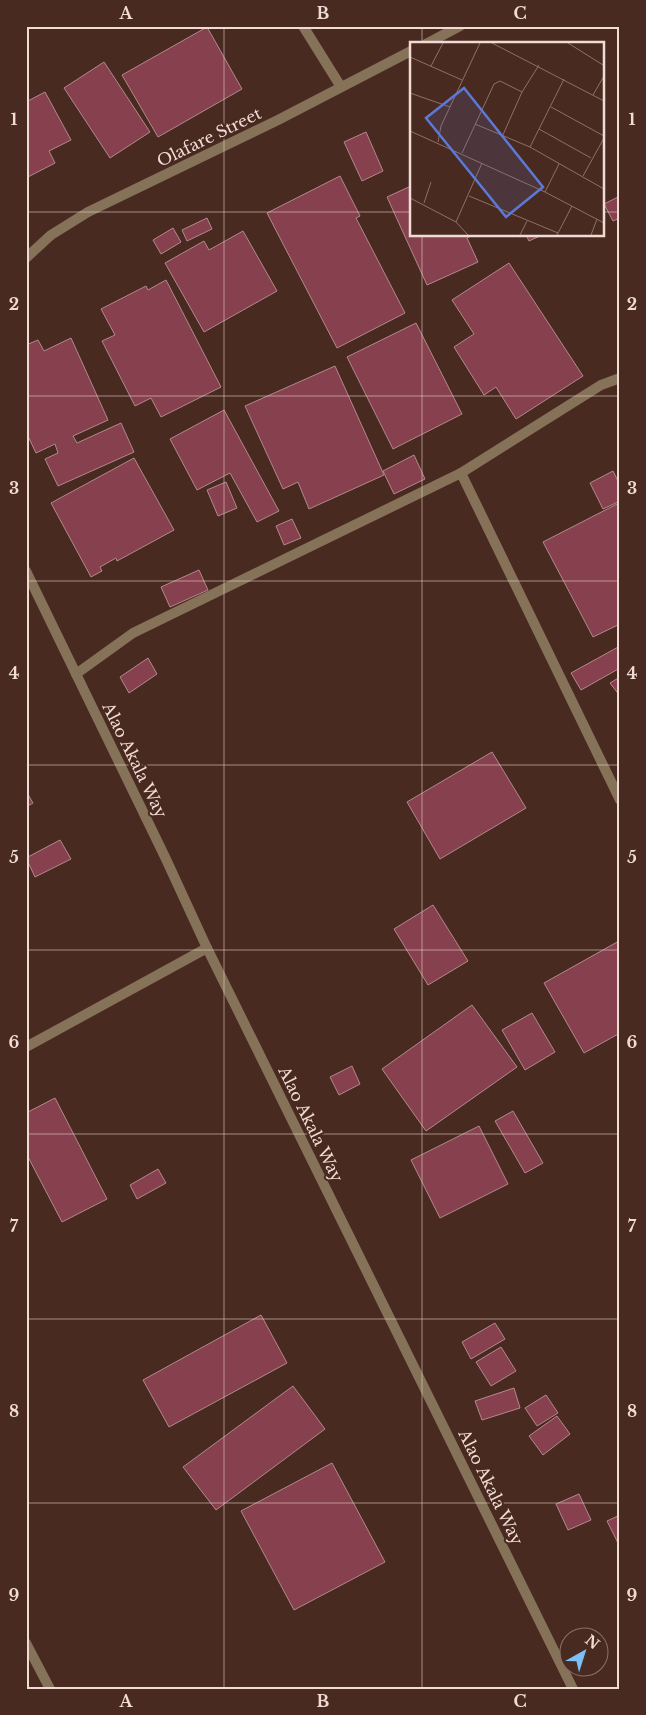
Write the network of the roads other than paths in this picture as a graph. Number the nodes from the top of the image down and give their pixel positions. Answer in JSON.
{"nodes":[{"id":1,"x":303,"y":26,"type":"edge"},
{"id":2,"x":460,"y":26,"type":"edge"},
{"id":3,"x":430,"y":42,"type":"edge"},
{"id":4,"x":410,"y":52,"type":"edge"},
{"id":5,"x":341,"y":87,"type":"junction"},
{"id":6,"x":26,"y":258,"type":"edge"},
{"id":7,"x":620,"y":378,"type":"edge"},
{"id":8,"x":461,"y":473,"type":"junction"},
{"id":9,"x":26,"y":571,"type":"edge"},
{"id":10,"x":76,"y":674,"type":"junction"},
{"id":11,"x":620,"y":800,"type":"edge"},
{"id":12,"x":208,"y":948,"type":"junction"},
{"id":13,"x":26,"y":1047,"type":"edge"},
{"id":14,"x":26,"y":1642,"type":"edge"},
{"id":15,"x":50,"y":1689,"type":"edge"},
{"id":16,"x":573,"y":1689,"type":"edge"}],
"edges":[{"from":1,"to":5,"type":"street"},
{"from":2,"to":3,"type":"street"},
{"from":4,"to":5,"type":"street","name":"Olafare Street"},
{"from":5,"to":6,"type":"street","name":"Olafare Street"},
{"from":7,"to":8,"type":"street"},
{"from":8,"to":10,"type":"street"},
{"from":8,"to":11,"type":"street"},
{"from":9,"to":10,"type":"street","name":"Alao Akala Way"},
{"from":10,"to":12,"type":"street","name":"Alao Akala Way"},
{"from":12,"to":13,"type":"street"},
{"from":12,"to":16,"type":"street","name":"Alao Akala Way"},
{"from":14,"to":15,"type":"street"}]}
